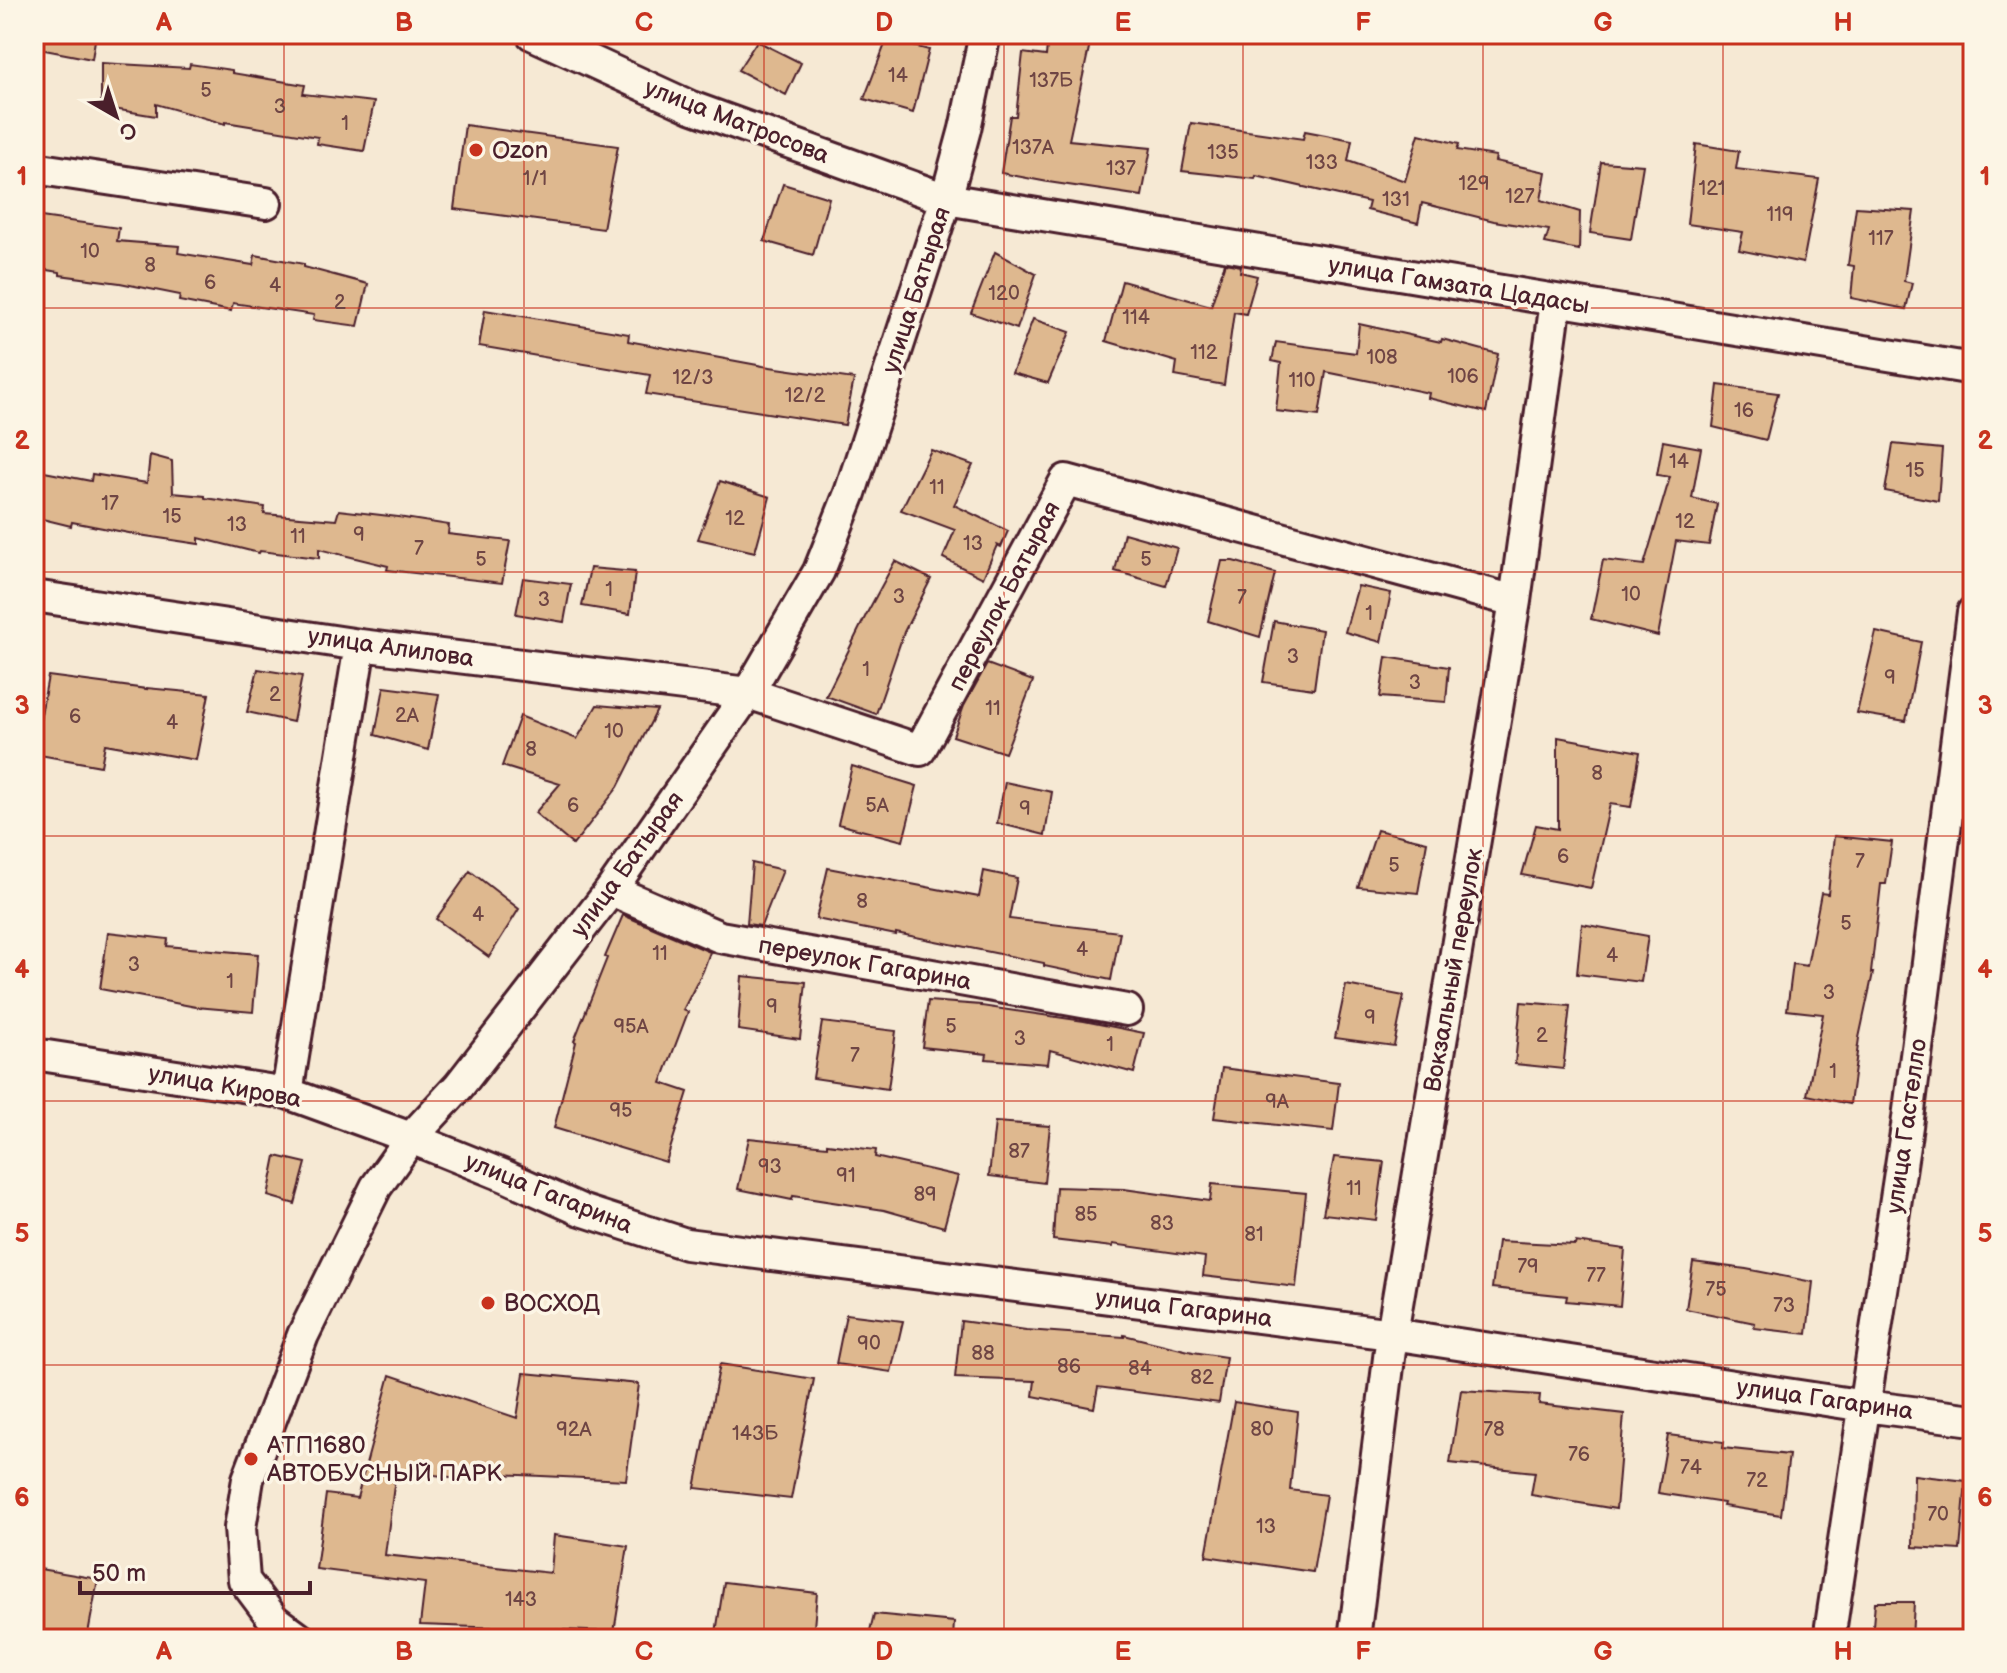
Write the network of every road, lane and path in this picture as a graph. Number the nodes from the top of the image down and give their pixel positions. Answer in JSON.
{"nodes":[{"id":1,"x":532,"y":34,"type":"edge"},
{"id":2,"x":985,"y":34,"type":"edge"},
{"id":3,"x":34,"y":168,"type":"edge"},
{"id":4,"x":946,"y":199,"type":"junction"},
{"id":5,"x":266,"y":203,"type":"dead end"},
{"id":6,"x":1556,"y":301,"type":"junction"},
{"id":7,"x":1973,"y":369,"type":"edge"},
{"id":8,"x":34,"y":596,"type":"edge"},
{"id":9,"x":1515,"y":601,"type":"junction"},
{"id":10,"x":1973,"y":612,"type":"edge"},
{"id":11,"x":360,"y":645,"type":"junction"},
{"id":12,"x":748,"y":693,"type":"junction"},
{"id":13,"x":611,"y":890,"type":"junction"},
{"id":14,"x":1127,"y":1010,"type":"dead end"},
{"id":15,"x":34,"y":1054,"type":"edge"},
{"id":16,"x":287,"y":1093,"type":"junction"},
{"id":17,"x":411,"y":1138,"type":"junction"},
{"id":18,"x":1392,"y":1334,"type":"junction"},
{"id":19,"x":1865,"y":1406,"type":"junction"},
{"id":20,"x":1973,"y":1420,"type":"edge"},
{"id":21,"x":300,"y":1639,"type":"edge"},
{"id":22,"x":1354,"y":1639,"type":"edge"},
{"id":23,"x":1829,"y":1639,"type":"edge"}],
"edges":[{"from":1,"to":4,"type":"street","name":"улица Матросова"},
{"from":2,"to":4,"type":"street","name":"улица Батырая"},
{"from":3,"to":5,"type":"street"},
{"from":4,"to":6,"type":"street","name":"улица Гамзата Цадасы"},
{"from":4,"to":12,"type":"street","name":"улица Батырая"},
{"from":6,"to":7,"type":"street","name":"улица Гамзата Цадасы"},
{"from":6,"to":9,"type":"street","name":"Вокзальный переулок"},
{"from":8,"to":11,"type":"street","name":"улица Алилова"},
{"from":9,"to":12,"type":"street","name":"переулок Батырая"},
{"from":9,"to":18,"type":"street","name":"Вокзальный переулок"},
{"from":10,"to":19,"type":"street","name":"улица Гастелло"},
{"from":11,"to":12,"type":"street","name":"улица Алилова"},
{"from":11,"to":16,"type":"street"},
{"from":12,"to":13,"type":"street","name":"улица Батырая"},
{"from":13,"to":14,"type":"street","name":"переулок Гагарина"},
{"from":13,"to":17,"type":"street","name":"улица Батырая"},
{"from":15,"to":16,"type":"street","name":"улица Кирова"},
{"from":16,"to":17,"type":"street","name":"улица Кирова"},
{"from":17,"to":18,"type":"street","name":"улица Гагарина"},
{"from":17,"to":21,"type":"street","name":"улица Батырая"},
{"from":18,"to":19,"type":"street","name":"улица Гагарина"},
{"from":18,"to":22,"type":"street","name":"Вокзальный переулок"},
{"from":19,"to":20,"type":"street","name":"улица Гагарина"},
{"from":19,"to":23,"type":"street","name":"улица Гастелло"}]}
